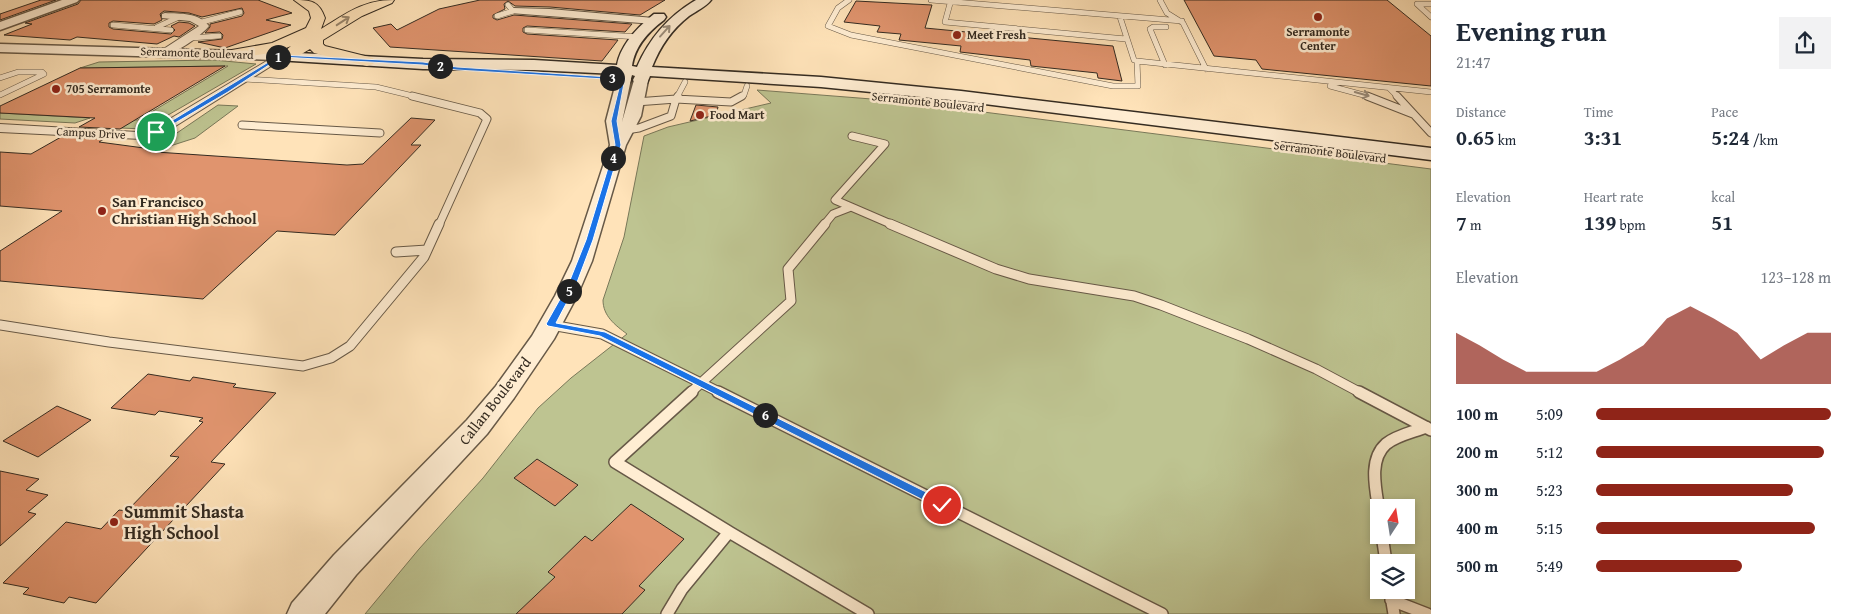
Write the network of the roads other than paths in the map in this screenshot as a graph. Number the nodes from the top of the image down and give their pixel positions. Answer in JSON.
{"nodes":[{"id":1,"x":73,"y":0,"type":"edge"},
{"id":2,"x":301,"y":0,"type":"edge"},
{"id":3,"x":387,"y":0,"type":"edge"},
{"id":4,"x":685,"y":0,"type":"edge"},
{"id":5,"x":705,"y":0,"type":"edge"},
{"id":6,"x":849,"y":0,"type":"edge"},
{"id":7,"x":931,"y":0,"type":"edge"},
{"id":8,"x":1160,"y":0,"type":"edge"},
{"id":9,"x":950,"y":1,"type":"edge"},
{"id":10,"x":1431,"y":4,"type":"edge"},
{"id":11,"x":510,"y":8,"type":"joint"},
{"id":12,"x":240,"y":12,"type":"dead end"},
{"id":13,"x":165,"y":16,"type":"dead end"},
{"id":14,"x":498,"y":16,"type":"dead end"},
{"id":15,"x":179,"y":17,"type":"junction"},
{"id":16,"x":1120,"y":17,"type":"junction"},
{"id":17,"x":1431,"y":17,"type":"edge"},
{"id":18,"x":654,"y":21,"type":"junction"},
{"id":19,"x":202,"y":22,"type":"junction"},
{"id":20,"x":317,"y":22,"type":"junction"},
{"id":21,"x":1182,"y":22,"type":"junction"},
{"id":22,"x":113,"y":25,"type":"dead end"},
{"id":23,"x":0,"y":26,"type":"edge"},
{"id":24,"x":1171,"y":27,"type":"dead end"},
{"id":25,"x":154,"y":28,"type":"junction"},
{"id":26,"x":1179,"y":28,"type":"dead end"},
{"id":27,"x":1186,"y":28,"type":"junction"},
{"id":28,"x":171,"y":30,"type":"dead end"},
{"id":29,"x":527,"y":30,"type":"dead end"},
{"id":30,"x":219,"y":36,"type":"dead end"},
{"id":31,"x":639,"y":37,"type":"junction"},
{"id":32,"x":190,"y":38,"type":"junction"},
{"id":33,"x":316,"y":38,"type":"junction"},
{"id":34,"x":1126,"y":39,"type":"junction"},
{"id":35,"x":0,"y":48,"type":"edge"},
{"id":36,"x":166,"y":52,"type":"junction"},
{"id":37,"x":232,"y":54,"type":"junction"},
{"id":38,"x":281,"y":56,"type":"junction"},
{"id":39,"x":367,"y":61,"type":"junction"},
{"id":40,"x":1137,"y":61,"type":"junction"},
{"id":41,"x":1165,"y":65,"type":"junction"},
{"id":42,"x":1206,"y":69,"type":"junction"},
{"id":43,"x":623,"y":74,"type":"junction"},
{"id":44,"x":642,"y":75,"type":"junction"},
{"id":45,"x":0,"y":78,"type":"edge"},
{"id":46,"x":1298,"y":78,"type":"junction"},
{"id":47,"x":245,"y":79,"type":"junction"},
{"id":48,"x":685,"y":82,"type":"junction"},
{"id":49,"x":747,"y":86,"type":"junction"},
{"id":50,"x":1389,"y":88,"type":"junction"},
{"id":51,"x":1431,"y":92,"type":"edge"},
{"id":52,"x":0,"y":95,"type":"edge"},
{"id":53,"x":676,"y":99,"type":"junction"},
{"id":54,"x":636,"y":102,"type":"junction"},
{"id":55,"x":1413,"y":114,"type":"junction"},
{"id":56,"x":242,"y":125,"type":"dead end"},
{"id":57,"x":0,"y":128,"type":"edge"},
{"id":58,"x":380,"y":133,"type":"dead end"},
{"id":59,"x":1431,"y":134,"type":"edge"},
{"id":60,"x":852,"y":136,"type":"dead end"},
{"id":61,"x":622,"y":137,"type":"junction"},
{"id":62,"x":1431,"y":154,"type":"edge"},
{"id":63,"x":1431,"y":164,"type":"edge"},
{"id":64,"x":851,"y":207,"type":"junction"},
{"id":65,"x":428,"y":250,"type":"junction"},
{"id":66,"x":396,"y":252,"type":"dead end"},
{"id":67,"x":550,"y":324,"type":"junction"},
{"id":68,"x":0,"y":325,"type":"edge"},
{"id":69,"x":702,"y":383,"type":"junction"},
{"id":70,"x":1428,"y":428,"type":"edge"},
{"id":71,"x":1377,"y":499,"type":"edge"},
{"id":72,"x":729,"y":532,"type":"junction"},
{"id":73,"x":1392,"y":599,"type":"edge"},
{"id":74,"x":1399,"y":599,"type":"edge"},
{"id":75,"x":304,"y":614,"type":"edge"},
{"id":76,"x":666,"y":614,"type":"edge"},
{"id":77,"x":868,"y":614,"type":"edge"},
{"id":78,"x":1162,"y":614,"type":"edge"},
{"id":79,"x":1394,"y":614,"type":"edge"},
{"id":80,"x":1427,"y":614,"type":"edge"}],
"edges":[{"from":1,"to":23,"type":"street"},
{"from":2,"to":20,"type":"highway"},
{"from":33,"to":3,"type":"highway","one_way":true},
{"from":4,"to":18,"type":"main road","name":"Callan Boulevard"},
{"from":44,"to":5,"type":"main road","name":"Callan Boulevard","one_way":true},
{"from":6,"to":40,"type":"lane"},
{"from":7,"to":9,"type":"lane"},
{"from":8,"to":21,"type":"lane"},
{"from":9,"to":16,"type":"lane"},
{"from":9,"to":34,"type":"lane"},
{"from":10,"to":17,"type":"lane"},
{"from":11,"to":14,"type":"lane"},
{"from":11,"to":18,"type":"street"},
{"from":12,"to":19,"type":"lane"},
{"from":13,"to":15,"type":"street"},
{"from":15,"to":19,"type":"street"},
{"from":15,"to":25,"type":"lane"},
{"from":16,"to":21,"type":"lane"},
{"from":16,"to":34,"type":"lane"},
{"from":18,"to":31,"type":"main road","name":"Callan Boulevard"},
{"from":19,"to":32,"type":"street"},
{"from":20,"to":37,"type":"highway"},
{"from":20,"to":38,"type":"highway"},
{"from":21,"to":27,"type":"lane"},
{"from":22,"to":25,"type":"lane"},
{"from":24,"to":41,"type":"lane"},
{"from":25,"to":28,"type":"lane"},
{"from":26,"to":27,"type":"lane"},
{"from":27,"to":42,"type":"lane"},
{"from":29,"to":31,"type":"lane"},
{"from":30,"to":32,"type":"lane"},
{"from":31,"to":43,"type":"main road","name":"Callan Boulevard"},
{"from":32,"to":36,"type":"street"},
{"from":33,"to":38,"type":"highway"},
{"from":33,"to":39,"type":"highway"},
{"from":34,"to":40,"type":"lane"},
{"from":35,"to":36,"type":"street","name":"Serramonte Boulevard"},
{"from":36,"to":37,"type":"street","name":"Serramonte Boulevard"},
{"from":37,"to":38,"type":"street","name":"Serramonte Boulevard"},
{"from":38,"to":39,"type":"main road","name":"Serramonte Boulevard"},
{"from":38,"to":47,"type":"street","name":"Campus Drive"},
{"from":39,"to":43,"type":"main road","name":"Serramonte Boulevard"},
{"from":40,"to":41,"type":"lane"},
{"from":41,"to":42,"type":"lane"},
{"from":42,"to":46,"type":"lane"},
{"from":43,"to":44,"type":"main road","name":"Serramonte Boulevard"},
{"from":43,"to":61,"type":"street","name":"Callan Boulevard"},
{"from":44,"to":48,"type":"main road","name":"Serramonte Boulevard"},
{"from":44,"to":54,"type":"street","name":"Callan Boulevard"},
{"from":44,"to":62,"type":"main road","name":"Serramonte Boulevard"},
{"from":45,"to":52,"type":"lane"},
{"from":46,"to":50,"type":"lane"},
{"from":46,"to":55,"type":"lane","one_way":true},
{"from":47,"to":57,"type":"street","name":"Campus Drive"},
{"from":47,"to":65,"type":"lane"},
{"from":48,"to":49,"type":"main road","name":"Serramonte Boulevard"},
{"from":48,"to":53,"type":"lane"},
{"from":49,"to":53,"type":"lane"},
{"from":49,"to":63,"type":"main road","name":"Serramonte Boulevard"},
{"from":50,"to":51,"type":"lane"},
{"from":50,"to":55,"type":"lane"},
{"from":53,"to":54,"type":"lane"},
{"from":53,"to":61,"type":"lane"},
{"from":54,"to":61,"type":"street","name":"Callan Boulevard"},
{"from":55,"to":59,"type":"lane"},
{"from":56,"to":58,"type":"lane"},
{"from":60,"to":64,"type":"lane"},
{"from":61,"to":67,"type":"street","name":"Callan Boulevard"},
{"from":64,"to":69,"type":"lane"},
{"from":64,"to":70,"type":"lane"},
{"from":65,"to":66,"type":"lane"},
{"from":65,"to":68,"type":"lane"},
{"from":67,"to":69,"type":"lane"},
{"from":67,"to":75,"type":"street","name":"Callan Boulevard"},
{"from":69,"to":72,"type":"lane"},
{"from":69,"to":78,"type":"lane"},
{"from":70,"to":71,"type":"lane"},
{"from":72,"to":76,"type":"lane"},
{"from":72,"to":77,"type":"lane"},
{"from":73,"to":79,"type":"lane"},
{"from":74,"to":80,"type":"lane"}]}
